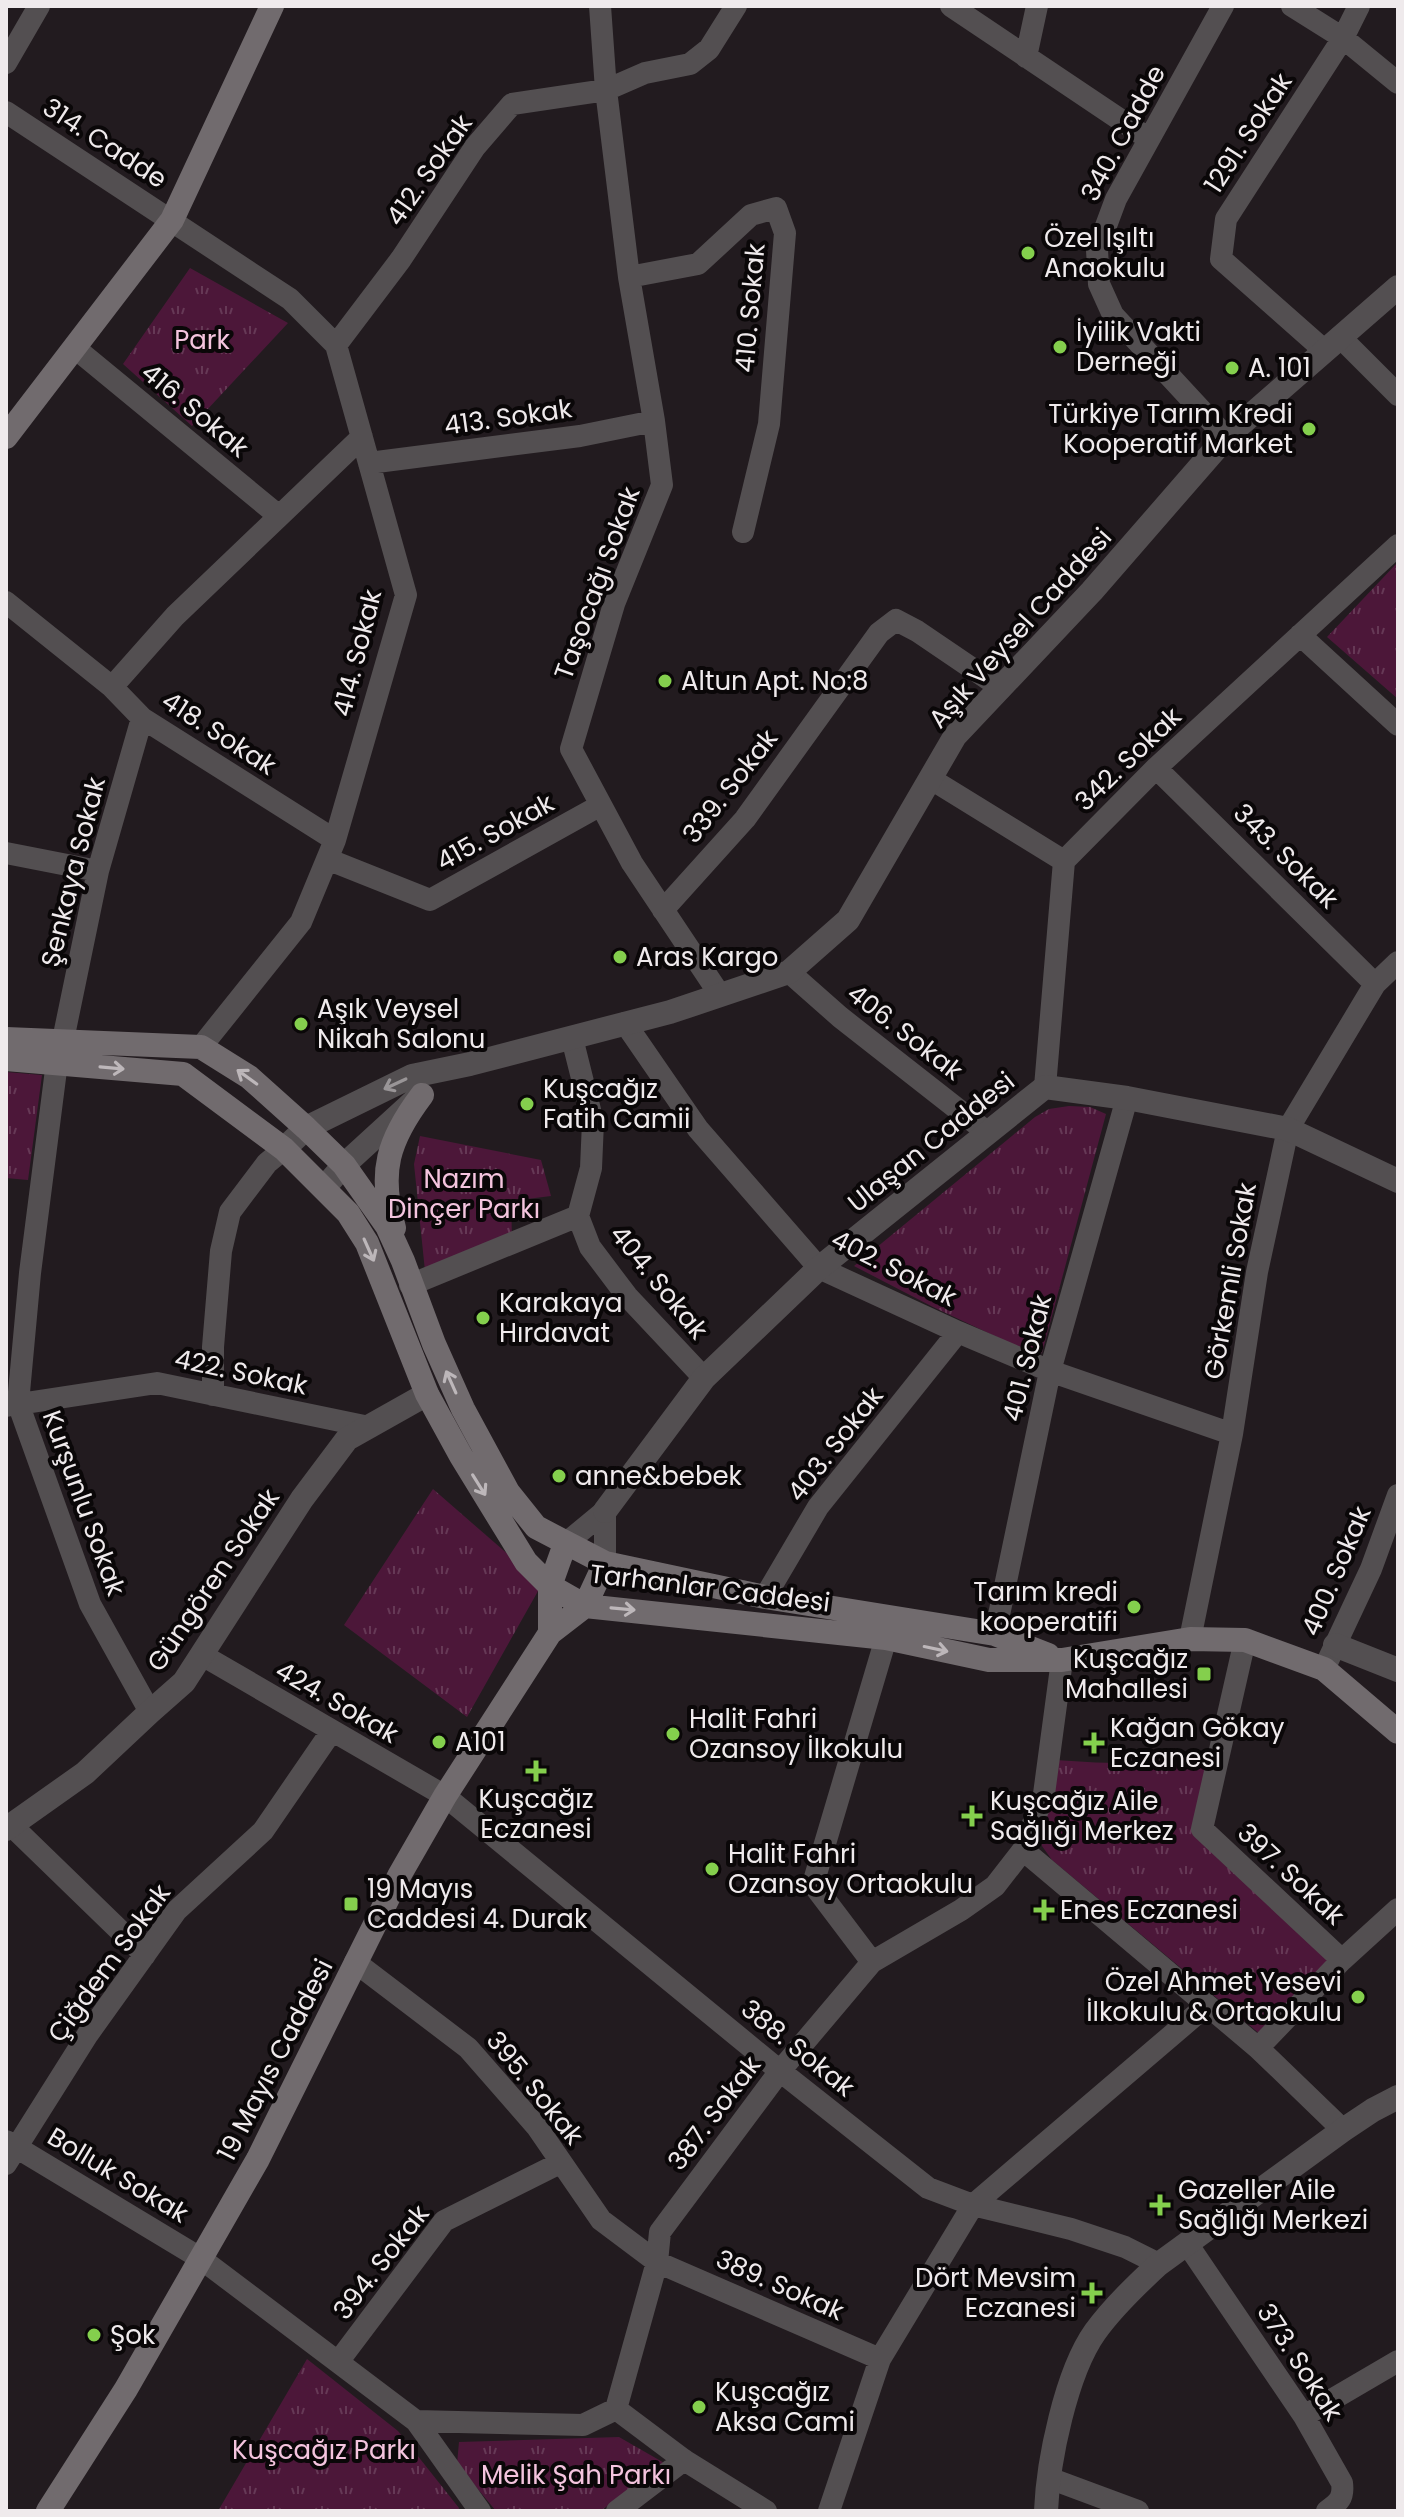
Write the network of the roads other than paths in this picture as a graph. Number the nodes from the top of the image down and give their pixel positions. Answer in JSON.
{"nodes":[{"id":1,"x":39,"y":6,"type":"edge"},
{"id":2,"x":272,"y":6,"type":"edge"},
{"id":3,"x":600,"y":6,"type":"edge"},
{"id":4,"x":736,"y":6,"type":"edge"},
{"id":5,"x":951,"y":6,"type":"edge"},
{"id":6,"x":1037,"y":6,"type":"edge"},
{"id":7,"x":1223,"y":6,"type":"edge"},
{"id":8,"x":1292,"y":6,"type":"edge"},
{"id":9,"x":1359,"y":6,"type":"edge"},
{"id":10,"x":1343,"y":38,"type":"junction"},
{"id":11,"x":1026,"y":57,"type":"junction"},
{"id":12,"x":6,"y":63,"type":"edge"},
{"id":13,"x":1398,"y":83,"type":"edge"},
{"id":14,"x":606,"y":90,"type":"junction"},
{"id":15,"x":6,"y":112,"type":"edge"},
{"id":16,"x":1149,"y":139,"type":"junction"},
{"id":17,"x":172,"y":220,"type":"junction"},
{"id":18,"x":629,"y":277,"type":"junction"},
{"id":19,"x":1398,"y":287,"type":"edge"},
{"id":20,"x":1333,"y":344,"type":"junction"},
{"id":21,"x":336,"y":345,"type":"junction"},
{"id":22,"x":75,"y":348,"type":"junction"},
{"id":23,"x":1398,"y":395,"type":"edge"},
{"id":24,"x":654,"y":421,"type":"junction"},
{"id":25,"x":6,"y":437,"type":"edge"},
{"id":26,"x":362,"y":437,"type":"junction"},
{"id":27,"x":1226,"y":437,"type":"junction"},
{"id":28,"x":369,"y":463,"type":"junction"},
{"id":29,"x":279,"y":516,"type":"junction"},
{"id":30,"x":743,"y":532,"type":"dead end"},
{"id":31,"x":1398,"y":545,"type":"edge"},
{"id":32,"x":6,"y":602,"type":"edge"},
{"id":33,"x":1300,"y":635,"type":"junction"},
{"id":34,"x":112,"y":687,"type":"junction"},
{"id":35,"x":1001,"y":688,"type":"junction"},
{"id":36,"x":142,"y":718,"type":"junction"},
{"id":37,"x":1398,"y":725,"type":"edge"},
{"id":38,"x":1156,"y":768,"type":"junction"},
{"id":39,"x":931,"y":779,"type":"junction"},
{"id":40,"x":601,"y":805,"type":"junction"},
{"id":41,"x":331,"y":849,"type":"junction"},
{"id":42,"x":6,"y":853,"type":"edge"},
{"id":43,"x":1064,"y":861,"type":"junction"},
{"id":44,"x":98,"y":871,"type":"junction"},
{"id":45,"x":663,"y":910,"type":"junction"},
{"id":46,"x":1398,"y":962,"type":"edge"},
{"id":47,"x":789,"y":972,"type":"junction"},
{"id":48,"x":1375,"y":984,"type":"junction"},
{"id":49,"x":720,"y":995,"type":"junction"},
{"id":50,"x":625,"y":1023,"type":"junction"},
{"id":51,"x":572,"y":1038,"type":"junction"},
{"id":52,"x":6,"y":1039,"type":"edge"},
{"id":53,"x":201,"y":1047,"type":"junction"},
{"id":54,"x":60,"y":1051,"type":"junction"},
{"id":55,"x":6,"y":1059,"type":"edge"},
{"id":56,"x":470,"y":1064,"type":"junction"},
{"id":57,"x":1045,"y":1087,"type":"junction"},
{"id":58,"x":422,"y":1095,"type":"junction"},
{"id":59,"x":1127,"y":1098,"type":"junction"},
{"id":60,"x":306,"y":1128,"type":"junction"},
{"id":61,"x":1288,"y":1129,"type":"junction"},
{"id":62,"x":988,"y":1133,"type":"junction"},
{"id":63,"x":284,"y":1149,"type":"junction"},
{"id":64,"x":344,"y":1165,"type":"junction"},
{"id":65,"x":1398,"y":1181,"type":"edge"},
{"id":66,"x":324,"y":1188,"type":"junction"},
{"id":67,"x":578,"y":1216,"type":"junction"},
{"id":68,"x":403,"y":1261,"type":"junction"},
{"id":69,"x":819,"y":1268,"type":"junction"},
{"id":70,"x":410,"y":1285,"type":"junction"},
{"id":71,"x":958,"y":1332,"type":"junction"},
{"id":72,"x":1050,"y":1371,"type":"junction"},
{"id":73,"x":704,"y":1378,"type":"junction"},
{"id":74,"x":427,"y":1394,"type":"junction"},
{"id":75,"x":213,"y":1395,"type":"junction"},
{"id":76,"x":12,"y":1405,"type":"edge"},
{"id":77,"x":369,"y":1427,"type":"junction"},
{"id":78,"x":1232,"y":1434,"type":"junction"},
{"id":79,"x":1398,"y":1495,"type":"edge"},
{"id":80,"x":605,"y":1511,"type":"junction"},
{"id":81,"x":565,"y":1544,"type":"junction"},
{"id":82,"x":605,"y":1563,"type":"junction"},
{"id":83,"x":550,"y":1586,"type":"junction"},
{"id":84,"x":765,"y":1597,"type":"junction"},
{"id":85,"x":585,"y":1606,"type":"junction"},
{"id":86,"x":550,"y":1633,"type":"junction"},
{"id":87,"x":995,"y":1634,"type":"junction"},
{"id":88,"x":886,"y":1638,"type":"junction"},
{"id":89,"x":1190,"y":1639,"type":"junction"},
{"id":90,"x":1245,"y":1640,"type":"junction"},
{"id":91,"x":1335,"y":1645,"type":"junction"},
{"id":92,"x":202,"y":1655,"type":"junction"},
{"id":93,"x":1062,"y":1660,"type":"junction"},
{"id":94,"x":1324,"y":1669,"type":"junction"},
{"id":95,"x":1398,"y":1670,"type":"edge"},
{"id":96,"x":150,"y":1712,"type":"junction"},
{"id":97,"x":331,"y":1732,"type":"junction"},
{"id":98,"x":1398,"y":1732,"type":"edge"},
{"id":99,"x":445,"y":1796,"type":"junction"},
{"id":100,"x":9,"y":1827,"type":"edge"},
{"id":101,"x":1023,"y":1850,"type":"junction"},
{"id":102,"x":1398,"y":1909,"type":"edge"},
{"id":103,"x":145,"y":1955,"type":"junction"},
{"id":104,"x":1342,"y":1960,"type":"junction"},
{"id":105,"x":355,"y":1962,"type":"junction"},
{"id":106,"x":872,"y":1962,"type":"junction"},
{"id":107,"x":1206,"y":2006,"type":"junction"},
{"id":108,"x":1258,"y":2048,"type":"junction"},
{"id":109,"x":780,"y":2071,"type":"junction"},
{"id":110,"x":1398,"y":2097,"type":"edge"},
{"id":111,"x":1343,"y":2130,"type":"junction"},
{"id":112,"x":10,"y":2150,"type":"edge"},
{"id":113,"x":560,"y":2163,"type":"junction"},
{"id":114,"x":973,"y":2205,"type":"junction"},
{"id":115,"x":1188,"y":2245,"type":"junction"},
{"id":116,"x":200,"y":2258,"type":"junction"},
{"id":117,"x":657,"y":2262,"type":"junction"},
{"id":118,"x":1159,"y":2264,"type":"junction"},
{"id":119,"x":880,"y":2359,"type":"junction"},
{"id":120,"x":1398,"y":2361,"type":"edge"},
{"id":121,"x":338,"y":2362,"type":"junction"},
{"id":122,"x":616,"y":2409,"type":"junction"},
{"id":123,"x":1304,"y":2416,"type":"junction"},
{"id":124,"x":416,"y":2421,"type":"junction"},
{"id":125,"x":684,"y":2460,"type":"junction"},
{"id":126,"x":1049,"y":2478,"type":"junction"},
{"id":127,"x":476,"y":2509,"type":"edge"},
{"id":128,"x":48,"y":2511,"type":"edge"},
{"id":129,"x":617,"y":2511,"type":"edge"},
{"id":130,"x":766,"y":2511,"type":"edge"},
{"id":131,"x":829,"y":2511,"type":"edge"},
{"id":132,"x":1046,"y":2511,"type":"edge"},
{"id":133,"x":1138,"y":2511,"type":"edge"},
{"id":134,"x":1327,"y":2511,"type":"edge"}],
"edges":[{"from":1,"to":12,"type":"street"},
{"from":2,"to":17,"type":"main road"},
{"from":3,"to":14,"type":"street","name":"Taşocağı Sokak"},
{"from":4,"to":14,"type":"street","name":"412. Sokak"},
{"from":5,"to":11,"type":"street"},
{"from":6,"to":11,"type":"street"},
{"from":7,"to":16,"type":"street","name":"340. Cadde"},
{"from":8,"to":10,"type":"street"},
{"from":9,"to":10,"type":"street","name":"1291. Sokak"},
{"from":10,"to":13,"type":"street"},
{"from":10,"to":20,"type":"street","name":"1291. Sokak"},
{"from":11,"to":16,"type":"street"},
{"from":14,"to":18,"type":"street","name":"Taşocağı Sokak"},
{"from":14,"to":21,"type":"street","name":"412. Sokak"},
{"from":15,"to":17,"type":"street","name":"314. Cadde"},
{"from":16,"to":27,"type":"street","name":"340. Cadde"},
{"from":17,"to":21,"type":"street","name":"414. Sokak"},
{"from":17,"to":22,"type":"main road"},
{"from":18,"to":24,"type":"street","name":"Taşocağı Sokak"},
{"from":18,"to":30,"type":"street","name":"410. Sokak"},
{"from":19,"to":20,"type":"street","name":"Aşık Veysel Caddesi"},
{"from":20,"to":23,"type":"street"},
{"from":20,"to":27,"type":"street","name":"Aşık Veysel Caddesi"},
{"from":21,"to":26,"type":"street","name":"414. Sokak"},
{"from":22,"to":25,"type":"main road"},
{"from":22,"to":29,"type":"street","name":"416. Sokak"},
{"from":24,"to":28,"type":"street","name":"413. Sokak"},
{"from":24,"to":40,"type":"street","name":"Taşocağı Sokak"},
{"from":26,"to":28,"type":"street","name":"414. Sokak"},
{"from":26,"to":29,"type":"street"},
{"from":27,"to":35,"type":"street","name":"Aşık Veysel Caddesi"},
{"from":28,"to":41,"type":"street","name":"414. Sokak"},
{"from":29,"to":34,"type":"street"},
{"from":31,"to":33,"type":"street","name":"342. Sokak"},
{"from":32,"to":34,"type":"street","name":"418. Sokak"},
{"from":33,"to":37,"type":"street"},
{"from":33,"to":38,"type":"street","name":"342. Sokak"},
{"from":34,"to":36,"type":"street","name":"418. Sokak"},
{"from":35,"to":39,"type":"street","name":"Aşık Veysel Caddesi"},
{"from":35,"to":45,"type":"street","name":"339. Sokak"},
{"from":36,"to":41,"type":"street","name":"418. Sokak"},
{"from":36,"to":44,"type":"street","name":"Şenkaya Sokak"},
{"from":38,"to":43,"type":"street","name":"342. Sokak"},
{"from":38,"to":48,"type":"street","name":"343. Sokak"},
{"from":39,"to":43,"type":"street"},
{"from":39,"to":47,"type":"street","name":"Aşık Veysel Caddesi"},
{"from":40,"to":41,"type":"street","name":"415. Sokak"},
{"from":40,"to":45,"type":"street","name":"Taşocağı Sokak"},
{"from":41,"to":53,"type":"street","name":"414. Sokak"},
{"from":42,"to":44,"type":"street"},
{"from":43,"to":57,"type":"street"},
{"from":44,"to":54,"type":"street","name":"Şenkaya Sokak"},
{"from":45,"to":49,"type":"street","name":"Taşocağı Sokak"},
{"from":46,"to":48,"type":"street","name":"Görkemli Sokak"},
{"from":47,"to":49,"type":"street","name":"Aşık Veysel Caddesi"},
{"from":47,"to":62,"type":"street","name":"406. Sokak"},
{"from":48,"to":61,"type":"street","name":"Görkemli Sokak"},
{"from":49,"to":50,"type":"street","name":"Aşık Veysel Caddesi"},
{"from":50,"to":51,"type":"street","name":"Aşık Veysel Caddesi"},
{"from":50,"to":69,"type":"street","name":"402. Sokak"},
{"from":51,"to":56,"type":"street","name":"Aşık Veysel Caddesi"},
{"from":51,"to":67,"type":"street","name":"404. Sokak"},
{"from":52,"to":54,"type":"main road","name":"Tarhanlar Caddesi"},
{"from":53,"to":54,"type":"main road","name":"Tarhanlar Caddesi"},
{"from":60,"to":53,"type":"main road","name":"Tarhanlar Caddesi","one_way":true},
{"from":54,"to":55,"type":"main road","name":"Tarhanlar Caddesi"},
{"from":54,"to":63,"type":"main road","name":"Tarhanlar Caddesi","one_way":true},
{"from":54,"to":76,"type":"street","name":"Kurşunlu Sokak"},
{"from":56,"to":58,"type":"street","name":"Aşık Veysel Caddesi"},
{"from":56,"to":60,"type":"street","name":"Aşık Veysel Caddesi","one_way":true},
{"from":57,"to":59,"type":"street","name":"Ulaşan Caddesi"},
{"from":57,"to":62,"type":"street","name":"Ulaşan Caddesi"},
{"from":58,"to":64,"type":"street","name":"Aşık Veysel Caddesi"},
{"from":58,"to":68,"type":"main road"},
{"from":59,"to":61,"type":"street","name":"Ulaşan Caddesi"},
{"from":59,"to":72,"type":"street","name":"401. Sokak"},
{"from":60,"to":63,"type":"street","name":"Aşık Veysel Caddesi"},
{"from":60,"to":64,"type":"main road","name":"Tarhanlar Caddesi"},
{"from":61,"to":65,"type":"street","name":"Ulaşan Caddesi"},
{"from":61,"to":78,"type":"street","name":"Görkemli Sokak"},
{"from":62,"to":69,"type":"street","name":"Ulaşan Caddesi"},
{"from":63,"to":66,"type":"main road","name":"Tarhanlar Caddesi"},
{"from":63,"to":75,"type":"street"},
{"from":64,"to":66,"type":"street","name":"Aşık Veysel Caddesi"},
{"from":64,"to":68,"type":"main road","name":"Tarhanlar Caddesi"},
{"from":66,"to":74,"type":"main road","name":"Tarhanlar Caddesi","one_way":true},
{"from":67,"to":70,"type":"street","name":"404. Sokak"},
{"from":67,"to":73,"type":"street","name":"404. Sokak"},
{"from":68,"to":70,"type":"main road","name":"Tarhanlar Caddesi"},
{"from":69,"to":71,"type":"street","name":"402. Sokak"},
{"from":69,"to":73,"type":"street","name":"Ulaşan Caddesi"},
{"from":81,"to":70,"type":"main road","name":"Tarhanlar Caddesi","one_way":true},
{"from":71,"to":72,"type":"street","name":"402. Sokak"},
{"from":71,"to":84,"type":"street","name":"403. Sokak"},
{"from":72,"to":78,"type":"street","name":"402. Sokak"},
{"from":72,"to":87,"type":"street","name":"401. Sokak"},
{"from":73,"to":80,"type":"street","name":"Ulaşan Caddesi"},
{"from":74,"to":77,"type":"street","name":"Güngören Sokak"},
{"from":74,"to":83,"type":"main road","name":"Tarhanlar Caddesi","one_way":true},
{"from":75,"to":76,"type":"street","name":"422. Sokak"},
{"from":75,"to":77,"type":"street","name":"422. Sokak"},
{"from":76,"to":96,"type":"street","name":"Kurşunlu Sokak"},
{"from":77,"to":92,"type":"street","name":"Güngören Sokak"},
{"from":78,"to":89,"type":"street","name":"Görkemli Sokak"},
{"from":79,"to":91,"type":"street","name":"400. Sokak"},
{"from":80,"to":81,"type":"street"},
{"from":80,"to":82,"type":"street"},
{"from":81,"to":82,"type":"main road","name":"Tarhanlar Caddesi"},
{"from":81,"to":83,"type":"main road"},
{"from":82,"to":84,"type":"main road","name":"Tarhanlar Caddesi"},
{"from":82,"to":85,"type":"main road"},
{"from":83,"to":85,"type":"main road","name":"Tarhanlar Caddesi"},
{"from":83,"to":86,"type":"main road"},
{"from":84,"to":87,"type":"main road","name":"Tarhanlar Caddesi"},
{"from":85,"to":86,"type":"main road"},
{"from":85,"to":88,"type":"main road","name":"Tarhanlar Caddesi","one_way":true},
{"from":86,"to":99,"type":"main road","name":"19 Mayıs Caddesi"},
{"from":87,"to":93,"type":"main road","name":"Tarhanlar Caddesi"},
{"from":88,"to":93,"type":"main road","name":"Tarhanlar Caddesi","one_way":true},
{"from":88,"to":106,"type":"street"},
{"from":89,"to":90,"type":"main road","name":"Tarhanlar Caddesi"},
{"from":89,"to":93,"type":"main road","name":"Tarhanlar Caddesi"},
{"from":90,"to":94,"type":"main road","name":"Tarhanlar Caddesi"},
{"from":90,"to":104,"type":"street","name":"397. Sokak"},
{"from":91,"to":94,"type":"street","name":"400. Sokak"},
{"from":91,"to":95,"type":"street"},
{"from":92,"to":96,"type":"street","name":"Güngören Sokak"},
{"from":92,"to":97,"type":"street","name":"424. Sokak"},
{"from":93,"to":101,"type":"street","name":"387. Sokak"},
{"from":94,"to":98,"type":"main road","name":"Tarhanlar Caddesi"},
{"from":96,"to":100,"type":"street","name":"Güngören Sokak"},
{"from":97,"to":99,"type":"street","name":"424. Sokak"},
{"from":97,"to":103,"type":"street","name":"Çiğdem Sokak"},
{"from":99,"to":105,"type":"main road","name":"19 Mayıs Caddesi"},
{"from":99,"to":109,"type":"street","name":"388. Sokak"},
{"from":100,"to":103,"type":"street"},
{"from":101,"to":106,"type":"street","name":"387. Sokak"},
{"from":101,"to":107,"type":"street"},
{"from":102,"to":104,"type":"street"},
{"from":103,"to":112,"type":"street","name":"Çiğdem Sokak"},
{"from":104,"to":108,"type":"street"},
{"from":105,"to":113,"type":"street","name":"395. Sokak"},
{"from":105,"to":116,"type":"main road","name":"19 Mayıs Caddesi"},
{"from":106,"to":109,"type":"street","name":"387. Sokak"},
{"from":107,"to":108,"type":"street"},
{"from":107,"to":114,"type":"street"},
{"from":108,"to":111,"type":"street"},
{"from":109,"to":114,"type":"street","name":"388. Sokak"},
{"from":109,"to":117,"type":"street","name":"387. Sokak"},
{"from":110,"to":111,"type":"street"},
{"from":111,"to":115,"type":"street"},
{"from":112,"to":116,"type":"street","name":"Bolluk Sokak"},
{"from":113,"to":117,"type":"street","name":"395. Sokak"},
{"from":113,"to":121,"type":"street","name":"394. Sokak"},
{"from":114,"to":118,"type":"street","name":"388. Sokak"},
{"from":114,"to":119,"type":"street"},
{"from":115,"to":118,"type":"street"},
{"from":115,"to":123,"type":"street","name":"373. Sokak"},
{"from":116,"to":121,"type":"street","name":"Bolluk Sokak"},
{"from":116,"to":128,"type":"main road","name":"19 Mayıs Caddesi"},
{"from":117,"to":119,"type":"street","name":"389. Sokak"},
{"from":117,"to":122,"type":"street","name":"387. Sokak"},
{"from":118,"to":126,"type":"street"},
{"from":119,"to":131,"type":"street"},
{"from":120,"to":123,"type":"street"},
{"from":121,"to":124,"type":"street","name":"Bolluk Sokak"},
{"from":122,"to":124,"type":"street"},
{"from":122,"to":125,"type":"street"},
{"from":123,"to":134,"type":"street","name":"373. Sokak"},
{"from":124,"to":127,"type":"street","name":"Bolluk Sokak"},
{"from":125,"to":129,"type":"street"},
{"from":125,"to":130,"type":"street"},
{"from":126,"to":132,"type":"street"},
{"from":126,"to":133,"type":"street"}]}
